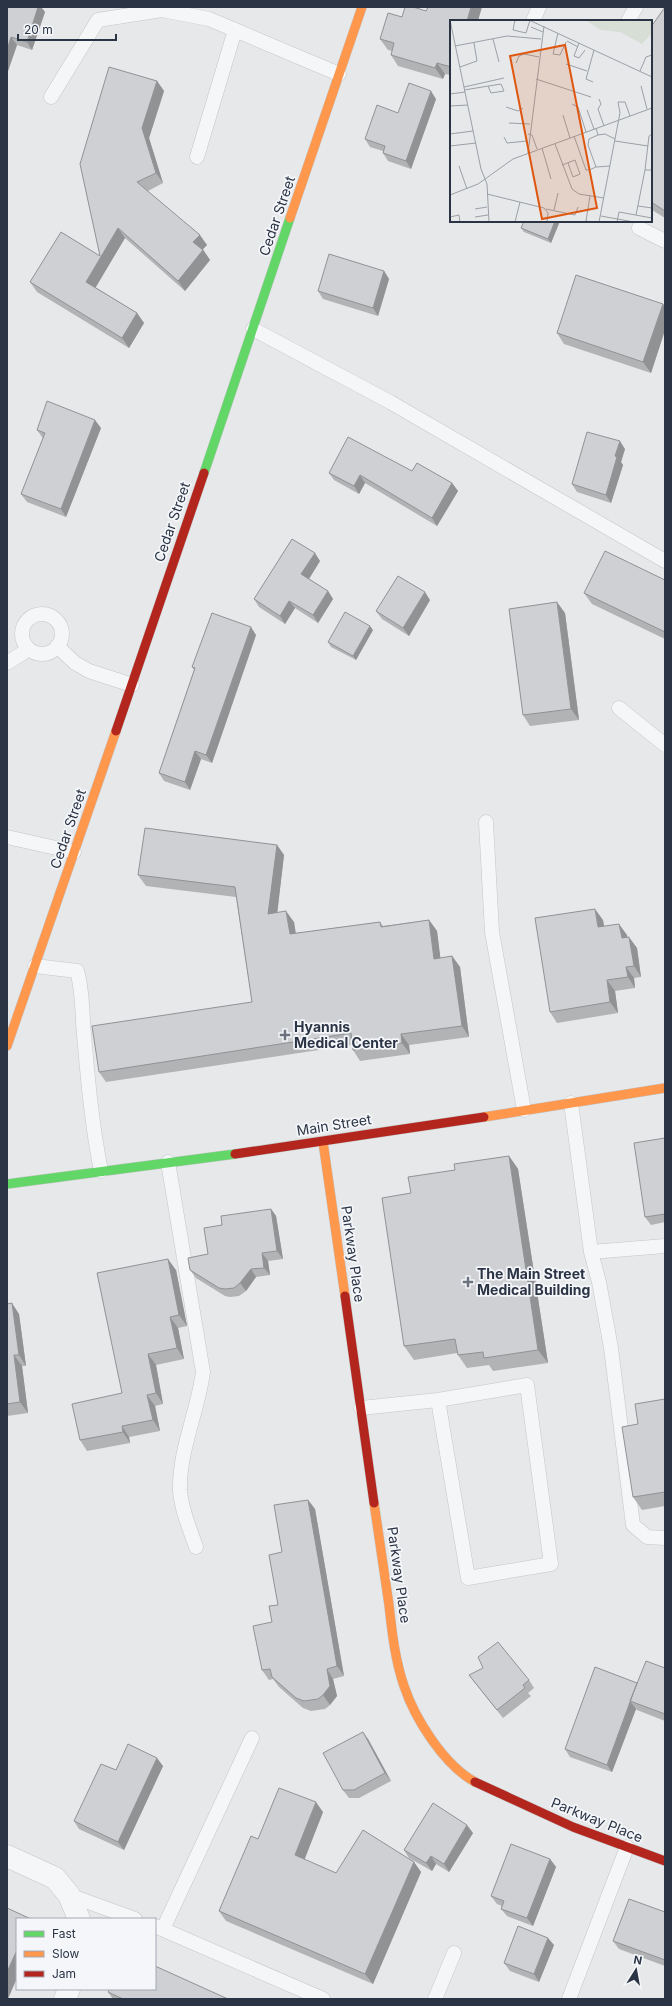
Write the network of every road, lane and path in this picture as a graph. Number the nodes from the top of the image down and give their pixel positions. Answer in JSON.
{"nodes":[{"id":1,"x":362,"y":7,"type":"edge"},
{"id":2,"x":539,"y":7,"type":"edge"},
{"id":3,"x":636,"y":7,"type":"edge"},
{"id":4,"x":533,"y":20,"type":"edge"},
{"id":5,"x":629,"y":20,"type":"edge"},
{"id":6,"x":235,"y":30,"type":"junction"},
{"id":7,"x":340,"y":74,"type":"junction"},
{"id":8,"x":52,"y":97,"type":"dead end"},
{"id":9,"x":197,"y":157,"type":"dead end"},
{"id":10,"x":639,"y":228,"type":"dead end"},
{"id":11,"x":665,"y":242,"type":"edge"},
{"id":12,"x":253,"y":329,"type":"junction"},
{"id":13,"x":665,"y":561,"type":"edge"},
{"id":14,"x":57,"y":646,"type":"junction"},
{"id":15,"x":29,"y":649,"type":"junction"},
{"id":16,"x":7,"y":662,"type":"edge"},
{"id":17,"x":132,"y":685,"type":"junction"},
{"id":18,"x":619,"y":708,"type":"dead end"},
{"id":19,"x":665,"y":745,"type":"edge"},
{"id":20,"x":486,"y":822,"type":"dead end"},
{"id":21,"x":7,"y":837,"type":"edge"},
{"id":22,"x":74,"y":852,"type":"junction"},
{"id":23,"x":35,"y":966,"type":"junction"},
{"id":24,"x":7,"y":1046,"type":"edge"},
{"id":25,"x":665,"y":1088,"type":"edge"},
{"id":26,"x":571,"y":1103,"type":"junction"},
{"id":27,"x":524,"y":1110,"type":"junction"},
{"id":28,"x":323,"y":1142,"type":"junction"},
{"id":29,"x":168,"y":1162,"type":"junction"},
{"id":30,"x":101,"y":1171,"type":"junction"},
{"id":31,"x":7,"y":1184,"type":"edge"},
{"id":32,"x":665,"y":1246,"type":"edge"},
{"id":33,"x":591,"y":1252,"type":"junction"},
{"id":34,"x":438,"y":1400,"type":"junction"},
{"id":35,"x":361,"y":1408,"type":"junction"},
{"id":36,"x":665,"y":1538,"type":"edge"},
{"id":37,"x":196,"y":1547,"type":"dead end"},
{"id":38,"x":252,"y":1738,"type":"dead end"},
{"id":39,"x":627,"y":1847,"type":"junction"},
{"id":40,"x":7,"y":1856,"type":"edge"},
{"id":41,"x":665,"y":1861,"type":"edge"},
{"id":42,"x":69,"y":1895,"type":"junction"},
{"id":43,"x":79,"y":1918,"type":"edge"},
{"id":44,"x":132,"y":1918,"type":"edge"},
{"id":45,"x":159,"y":1928,"type":"edge"},
{"id":46,"x":454,"y":1953,"type":"dead end"},
{"id":47,"x":323,"y":1999,"type":"edge"},
{"id":48,"x":435,"y":1999,"type":"edge"},
{"id":49,"x":569,"y":1999,"type":"edge"}],
"edges":[{"from":1,"to":7,"type":"street","name":"Cedar Street"},
{"from":2,"to":4,"type":"lane"},
{"from":3,"to":5,"type":"lane"},
{"from":6,"to":7,"type":"lane"},
{"from":6,"to":8,"type":"lane"},
{"from":6,"to":9,"type":"lane"},
{"from":7,"to":12,"type":"street","name":"Cedar Street"},
{"from":10,"to":11,"type":"lane"},
{"from":12,"to":13,"type":"lane"},
{"from":12,"to":17,"type":"street","name":"Cedar Street"},
{"from":14,"to":15,"type":"lane"},
{"from":14,"to":15,"type":"lane"},
{"from":14,"to":17,"type":"lane"},
{"from":15,"to":16,"type":"lane"},
{"from":17,"to":22,"type":"street","name":"Cedar Street"},
{"from":18,"to":19,"type":"lane"},
{"from":20,"to":27,"type":"lane"},
{"from":21,"to":22,"type":"lane"},
{"from":22,"to":23,"type":"street","name":"Cedar Street"},
{"from":23,"to":24,"type":"street","name":"Cedar Street"},
{"from":23,"to":30,"type":"lane"},
{"from":25,"to":26,"type":"street","name":"Main Street"},
{"from":26,"to":27,"type":"street","name":"Main Street"},
{"from":26,"to":33,"type":"lane"},
{"from":27,"to":28,"type":"street","name":"Main Street"},
{"from":28,"to":29,"type":"street","name":"Main Street"},
{"from":28,"to":35,"type":"street","name":"Parkway Place"},
{"from":29,"to":30,"type":"street","name":"Main Street"},
{"from":29,"to":37,"type":"lane"},
{"from":30,"to":31,"type":"street","name":"Main Street"},
{"from":32,"to":33,"type":"lane"},
{"from":33,"to":36,"type":"lane"},
{"from":34,"to":34,"type":"lane"},
{"from":34,"to":35,"type":"lane"},
{"from":35,"to":39,"type":"street","name":"Parkway Place"},
{"from":38,"to":45,"type":"lane"},
{"from":39,"to":41,"type":"street","name":"Parkway Place"},
{"from":39,"to":49,"type":"lane"},
{"from":40,"to":42,"type":"street"},
{"from":42,"to":43,"type":"street"},
{"from":42,"to":44,"type":"lane"},
{"from":45,"to":47,"type":"lane"},
{"from":46,"to":48,"type":"lane"}]}
